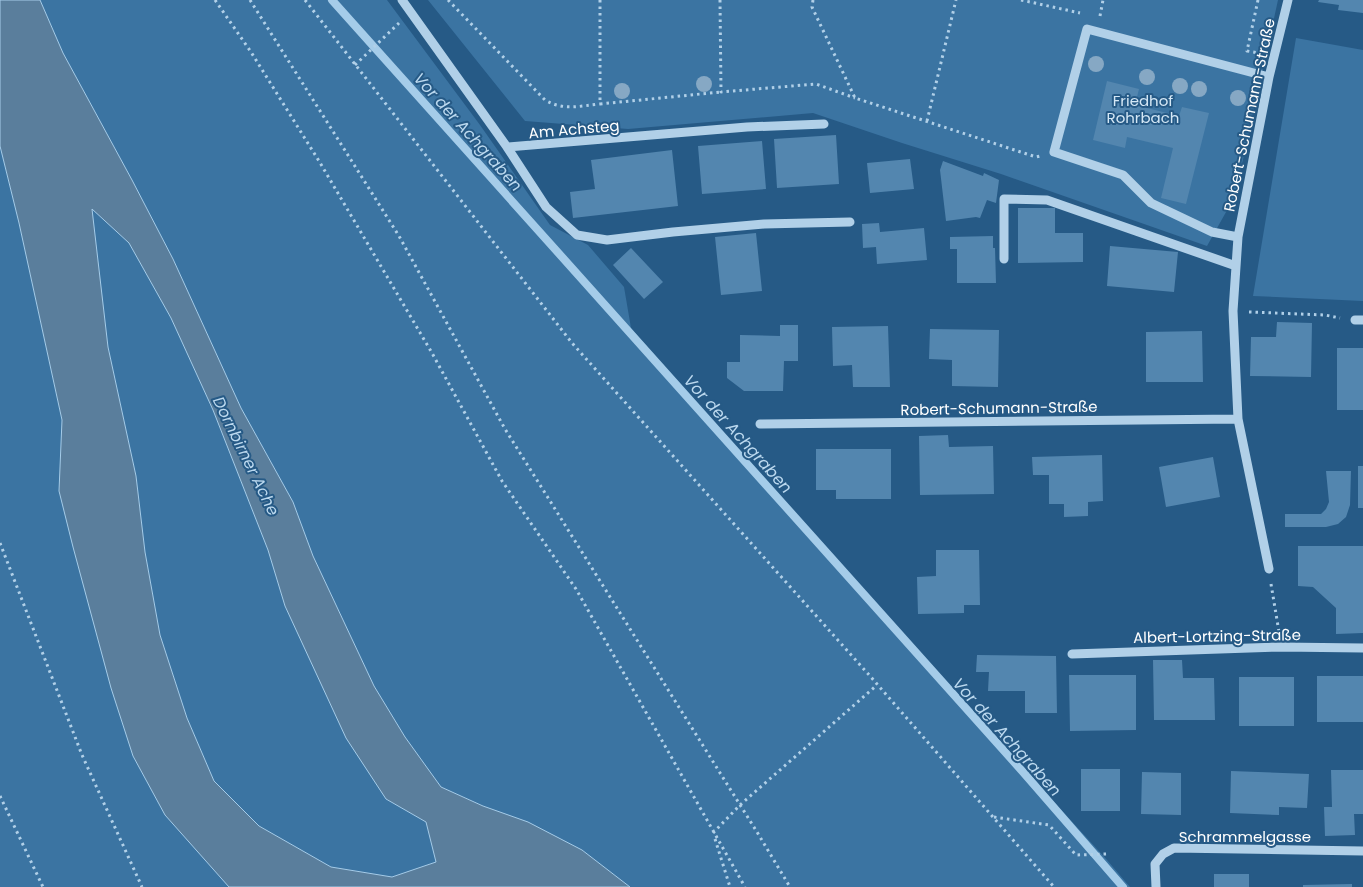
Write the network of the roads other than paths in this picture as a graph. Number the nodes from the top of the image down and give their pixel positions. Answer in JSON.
{"nodes":[{"id":1,"x":402,"y":0,"type":"edge"},
{"id":2,"x":1288,"y":0,"type":"edge"},
{"id":3,"x":1269,"y":77,"type":"junction"},
{"id":4,"x":824,"y":124,"type":"dead end"},
{"id":5,"x":507,"y":147,"type":"junction"},
{"id":6,"x":850,"y":222,"type":"dead end"},
{"id":7,"x":1238,"y":237,"type":"junction"},
{"id":8,"x":1004,"y":259,"type":"dead end"},
{"id":9,"x":1236,"y":266,"type":"junction"},
{"id":10,"x":1238,"y":419,"type":"junction"},
{"id":11,"x":760,"y":424,"type":"dead end"},
{"id":12,"x":1268,"y":569,"type":"road end"},
{"id":13,"x":1363,"y":648,"type":"edge"},
{"id":14,"x":1072,"y":654,"type":"dead end"},
{"id":15,"x":1363,"y":851,"type":"edge"},
{"id":16,"x":1156,"y":887,"type":"edge"}],
"edges":[{"from":1,"to":5,"type":"street"},
{"from":2,"to":3,"type":"street","name":"Robert-Schumann-Straße"},
{"from":3,"to":7,"type":"street","name":"Robert-Schumann-Straße"},
{"from":3,"to":7,"type":"street"},
{"from":4,"to":5,"type":"street","name":"Am Achsteg"},
{"from":5,"to":6,"type":"street"},
{"from":7,"to":9,"type":"street","name":"Robert-Schumann-Straße"},
{"from":8,"to":9,"type":"street"},
{"from":9,"to":10,"type":"street","name":"Robert-Schumann-Straße"},
{"from":10,"to":11,"type":"street","name":"Robert-Schumann-Straße"},
{"from":10,"to":12,"type":"street","name":"Robert-Schumann-Straße"},
{"from":13,"to":14,"type":"street","name":"Albert-Lortzing-Straße"},
{"from":15,"to":16,"type":"street","name":"Schrammelgasse"}]}
